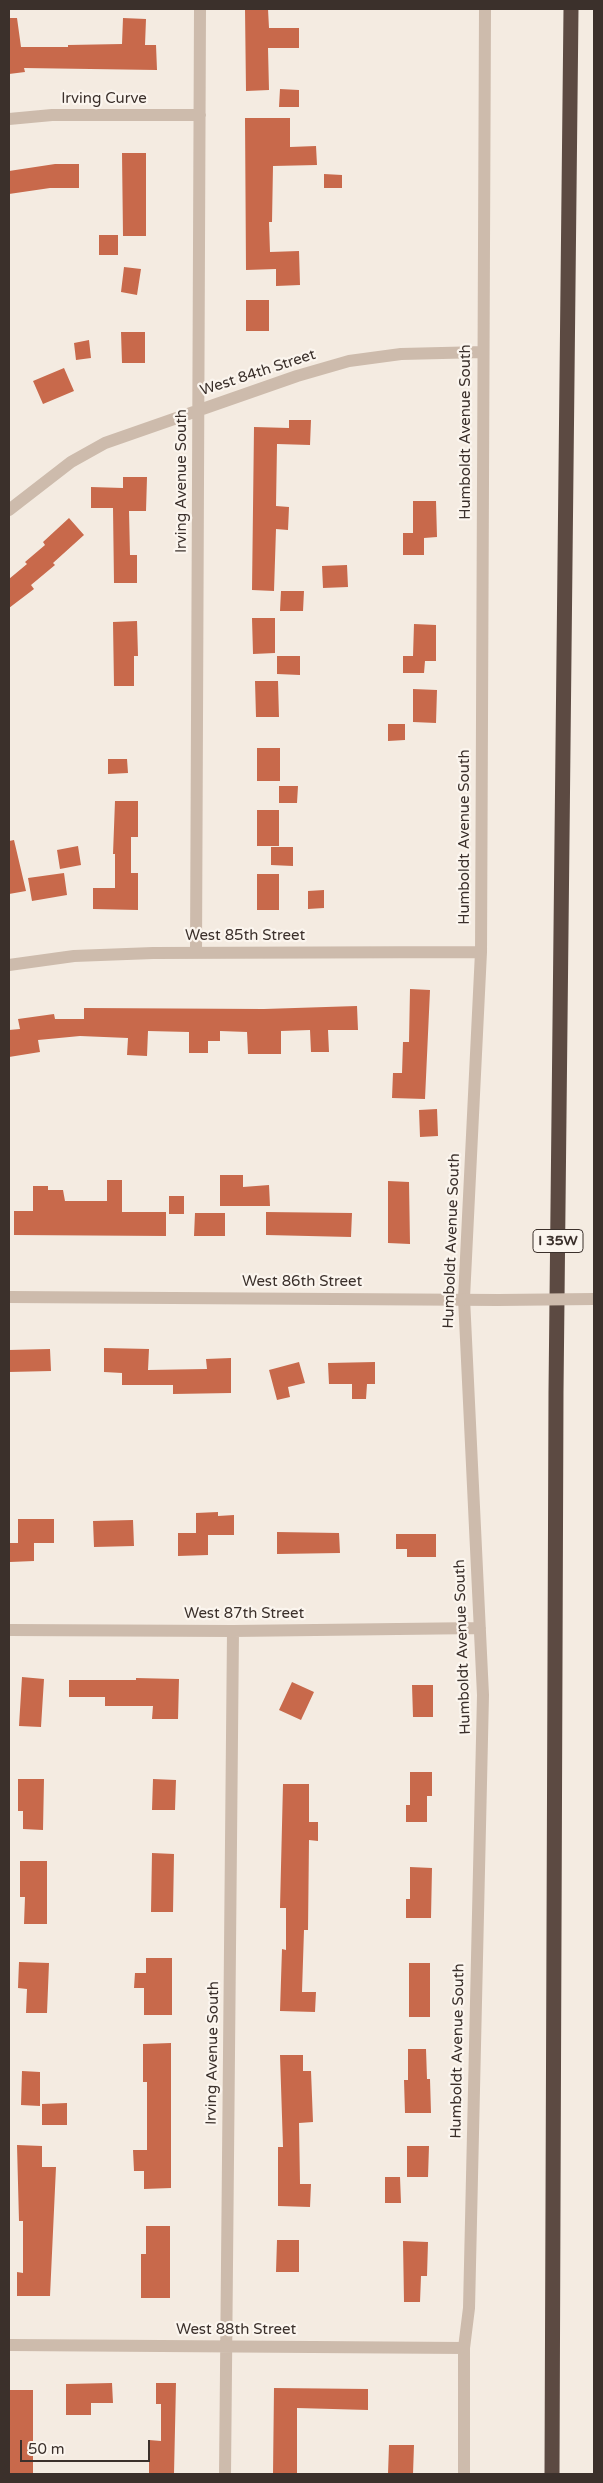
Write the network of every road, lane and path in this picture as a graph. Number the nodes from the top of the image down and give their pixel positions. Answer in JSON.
{"nodes":[{"id":1,"x":200,"y":9,"type":"edge"},
{"id":2,"x":485,"y":9,"type":"edge"},
{"id":3,"x":570,"y":9,"type":"edge"},
{"id":4,"x":200,"y":115,"type":"junction"},
{"id":5,"x":9,"y":118,"type":"edge"},
{"id":6,"x":483,"y":352,"type":"junction"},
{"id":7,"x":198,"y":410,"type":"junction"},
{"id":8,"x":9,"y":510,"type":"edge"},
{"id":9,"x":481,"y":952,"type":"junction"},
{"id":10,"x":196,"y":953,"type":"junction"},
{"id":11,"x":9,"y":965,"type":"edge"},
{"id":12,"x":9,"y":1297,"type":"edge"},
{"id":13,"x":464,"y":1298,"type":"junction"},
{"id":14,"x":594,"y":1299,"type":"edge"},
{"id":15,"x":480,"y":1628,"type":"junction"},
{"id":16,"x":9,"y":1630,"type":"edge"},
{"id":17,"x":233,"y":1631,"type":"junction"},
{"id":18,"x":9,"y":2346,"type":"edge"},
{"id":19,"x":226,"y":2346,"type":"junction"},
{"id":20,"x":464,"y":2348,"type":"junction"},
{"id":21,"x":225,"y":2474,"type":"edge"},
{"id":22,"x":464,"y":2474,"type":"edge"},
{"id":23,"x":552,"y":2474,"type":"edge"}],
"edges":[{"from":1,"to":4,"type":"street","name":"Irving Avenue South"},
{"from":2,"to":6,"type":"street","name":"Humboldt Avenue South"},
{"from":3,"to":23,"type":"highway","number":"I 35W"},
{"from":4,"to":5,"type":"street","name":"Irving Curve"},
{"from":4,"to":7,"type":"street","name":"Irving Avenue South"},
{"from":6,"to":7,"type":"street","name":"West 84th Street"},
{"from":6,"to":9,"type":"street","name":"Humboldt Avenue South"},
{"from":7,"to":8,"type":"street","name":"West 84th Street"},
{"from":7,"to":10,"type":"street","name":"Irving Avenue South"},
{"from":9,"to":10,"type":"street","name":"West 85th Street"},
{"from":9,"to":13,"type":"street","name":"Humboldt Avenue South"},
{"from":10,"to":11,"type":"street","name":"West 85th Street"},
{"from":12,"to":13,"type":"street","name":"West 86th Street"},
{"from":13,"to":14,"type":"street","name":"West 86th Street","bridge":true},
{"from":13,"to":15,"type":"street","name":"Humboldt Avenue South"},
{"from":15,"to":17,"type":"street","name":"West 87th Street"},
{"from":15,"to":20,"type":"street","name":"Humboldt Avenue South"},
{"from":16,"to":17,"type":"street","name":"West 87th Street"},
{"from":17,"to":19,"type":"street","name":"Irving Avenue South"},
{"from":18,"to":19,"type":"street","name":"West 88th Street"},
{"from":19,"to":20,"type":"street","name":"West 88th Street"},
{"from":19,"to":21,"type":"street","name":"Irving Avenue South"},
{"from":20,"to":22,"type":"street","name":"Humboldt Avenue South"}]}
